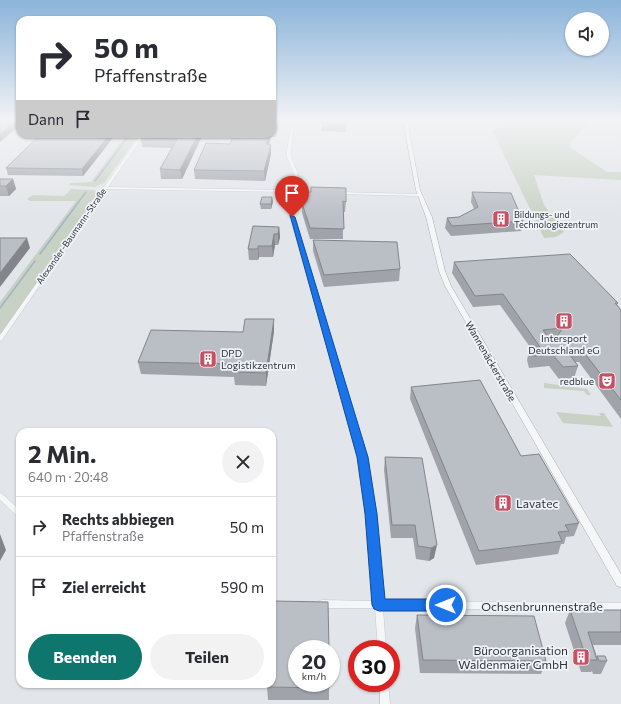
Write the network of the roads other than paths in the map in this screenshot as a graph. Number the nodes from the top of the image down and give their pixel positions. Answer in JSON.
{"nodes":[{"id":1,"x":129,"y":153,"type":"edge"},
{"id":2,"x":289,"y":153,"type":"edge"},
{"id":3,"x":411,"y":153,"type":"edge"},
{"id":4,"x":104,"y":188,"type":"junction"},
{"id":5,"x":293,"y":192,"type":"junction"},
{"id":6,"x":313,"y":193,"type":"edge"},
{"id":7,"x":335,"y":193,"type":"edge"},
{"id":8,"x":419,"y":195,"type":"junction"},
{"id":9,"x":0,"y":339,"type":"edge"},
{"id":10,"x":0,"y":497,"type":"edge"},
{"id":11,"x":16,"y":511,"type":"edge"},
{"id":12,"x":621,"y":583,"type":"edge"},
{"id":13,"x":310,"y":604,"type":"edge"},
{"id":14,"x":379,"y":605,"type":"junction"},
{"id":15,"x":621,"y":607,"type":"edge"},
{"id":16,"x":381,"y":640,"type":"edge"},
{"id":17,"x":384,"y":692,"type":"edge"},
{"id":18,"x":385,"y":704,"type":"edge"}],
"edges":[{"from":1,"to":4,"type":"street","name":"Alexander-Baumann-Straße"},
{"from":2,"to":5,"type":"street"},
{"from":3,"to":8,"type":"street","name":"Wannenäckerstraße"},
{"from":4,"to":5,"type":"street"},
{"from":4,"to":9,"type":"street","name":"Alexander-Baumann-Straße"},
{"from":5,"to":6,"type":"street"},
{"from":5,"to":14,"type":"street"},
{"from":7,"to":8,"type":"street"},
{"from":8,"to":12,"type":"street","name":"Wannenäckerstraße"},
{"from":10,"to":11,"type":"street"},
{"from":13,"to":14,"type":"street","name":"Ochsenbrunnenstraße"},
{"from":14,"to":15,"type":"street","name":"Ochsenbrunnenstraße"},
{"from":14,"to":16,"type":"street"},
{"from":17,"to":18,"type":"street"}]}
